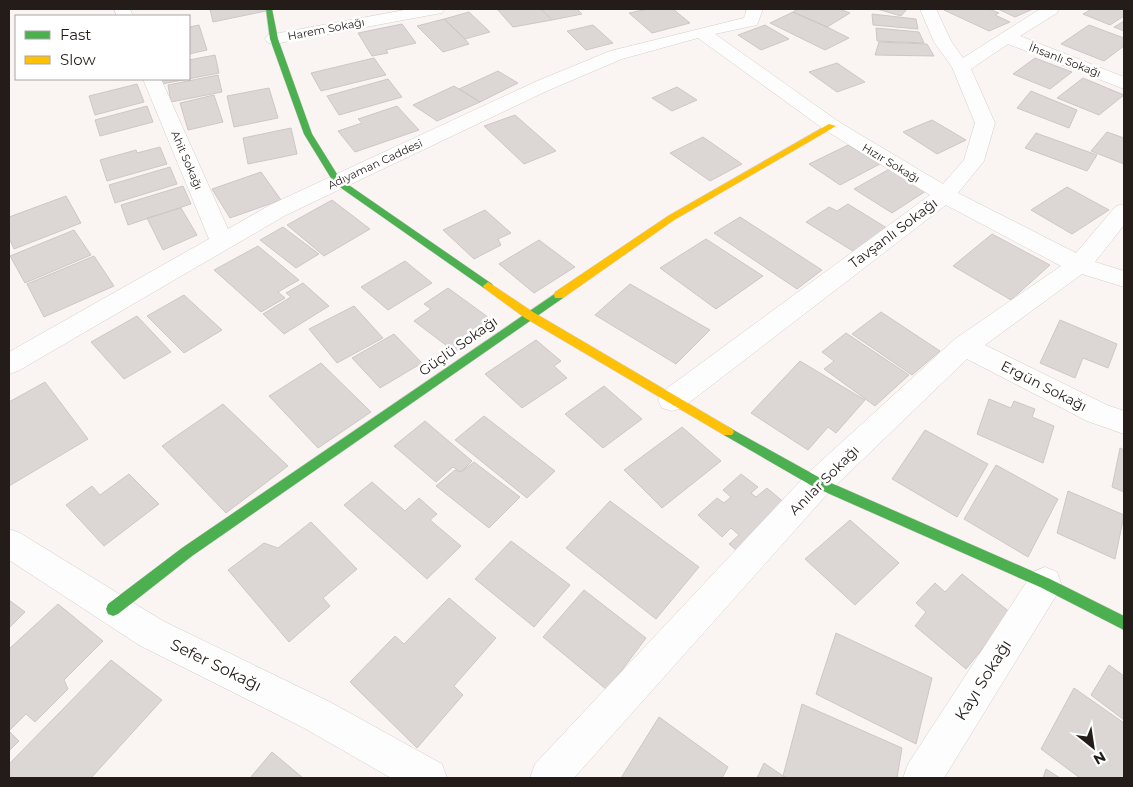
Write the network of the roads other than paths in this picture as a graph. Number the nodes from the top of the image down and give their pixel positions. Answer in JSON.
{"nodes":[{"id":1,"x":269,"y":9,"type":"edge"},
{"id":2,"x":436,"y":9,"type":"edge"},
{"id":3,"x":928,"y":9,"type":"edge"},
{"id":4,"x":1051,"y":9,"type":"edge"},
{"id":5,"x":414,"y":11,"type":"edge"},
{"id":6,"x":758,"y":14,"type":"edge"},
{"id":7,"x":701,"y":32,"type":"junction"},
{"id":8,"x":1006,"y":37,"type":"junction"},
{"id":9,"x":274,"y":39,"type":"junction"},
{"id":10,"x":961,"y":66,"type":"junction"},
{"id":11,"x":1121,"y":77,"type":"edge"},
{"id":12,"x":152,"y":80,"type":"edge"},
{"id":13,"x":832,"y":126,"type":"junction"},
{"id":14,"x":337,"y":181,"type":"junction"},
{"id":15,"x":945,"y":195,"type":"junction"},
{"id":16,"x":1124,"y":211,"type":"edge"},
{"id":17,"x":222,"y":242,"type":"junction"},
{"id":18,"x":1078,"y":266,"type":"junction"},
{"id":19,"x":1124,"y":279,"type":"edge"},
{"id":20,"x":529,"y":315,"type":"junction"},
{"id":21,"x":964,"y":346,"type":"junction"},
{"id":22,"x":12,"y":353,"type":"edge"},
{"id":23,"x":672,"y":400,"type":"junction"},
{"id":24,"x":1124,"y":423,"type":"edge"},
{"id":25,"x":818,"y":483,"type":"junction"},
{"id":26,"x":9,"y":543,"type":"edge"},
{"id":27,"x":1045,"y":583,"type":"junction"},
{"id":28,"x":113,"y":609,"type":"junction"},
{"id":29,"x":1124,"y":623,"type":"edge"},
{"id":30,"x":428,"y":778,"type":"edge"},
{"id":31,"x":549,"y":778,"type":"edge"},
{"id":32,"x":922,"y":778,"type":"edge"}],
"edges":[{"from":1,"to":9,"type":"street"},
{"from":2,"to":5,"type":"street","name":"Harem Sokağı"},
{"from":3,"to":10,"type":"street","name":"Tavşanlı Sokağı"},
{"from":4,"to":8,"type":"street"},
{"from":5,"to":9,"type":"street","name":"Harem Sokağı"},
{"from":6,"to":7,"type":"street","name":"Adıyaman Caddesi"},
{"from":7,"to":13,"type":"street","name":"Hızır Sokağı"},
{"from":7,"to":14,"type":"street","name":"Adıyaman Caddesi"},
{"from":8,"to":10,"type":"street"},
{"from":8,"to":11,"type":"street","name":"İhsanlı Sokağı"},
{"from":9,"to":14,"type":"street"},
{"from":10,"to":15,"type":"street","name":"Tavşanlı Sokağı"},
{"from":12,"to":17,"type":"street","name":"Ahit Sokağı"},
{"from":13,"to":15,"type":"street","name":"Hızır Sokağı"},
{"from":13,"to":20,"type":"street","name":"Güçlü Sokağı"},
{"from":14,"to":17,"type":"street","name":"Adıyaman Caddesi"},
{"from":14,"to":20,"type":"street"},
{"from":15,"to":18,"type":"street","name":"Hızır Sokağı"},
{"from":15,"to":23,"type":"street","name":"Tavşanlı Sokağı"},
{"from":16,"to":18,"type":"street","name":"Anılar Sokağı"},
{"from":17,"to":22,"type":"street","name":"Adıyaman Caddesi"},
{"from":18,"to":19,"type":"street","name":"Hızır Sokağı"},
{"from":18,"to":21,"type":"street","name":"Anılar Sokağı"},
{"from":20,"to":23,"type":"street"},
{"from":20,"to":28,"type":"street","name":"Güçlü Sokağı"},
{"from":21,"to":24,"type":"street","name":"Ergün Sokağı"},
{"from":21,"to":25,"type":"street","name":"Anılar Sokağı"},
{"from":23,"to":25,"type":"street"},
{"from":25,"to":27,"type":"street"},
{"from":25,"to":31,"type":"street","name":"Anılar Sokağı"},
{"from":26,"to":28,"type":"street","name":"Sefer Sokağı"},
{"from":27,"to":29,"type":"street"},
{"from":27,"to":32,"type":"street","name":"Kayı Sokağı"},
{"from":28,"to":30,"type":"street","name":"Sefer Sokağı"}]}
